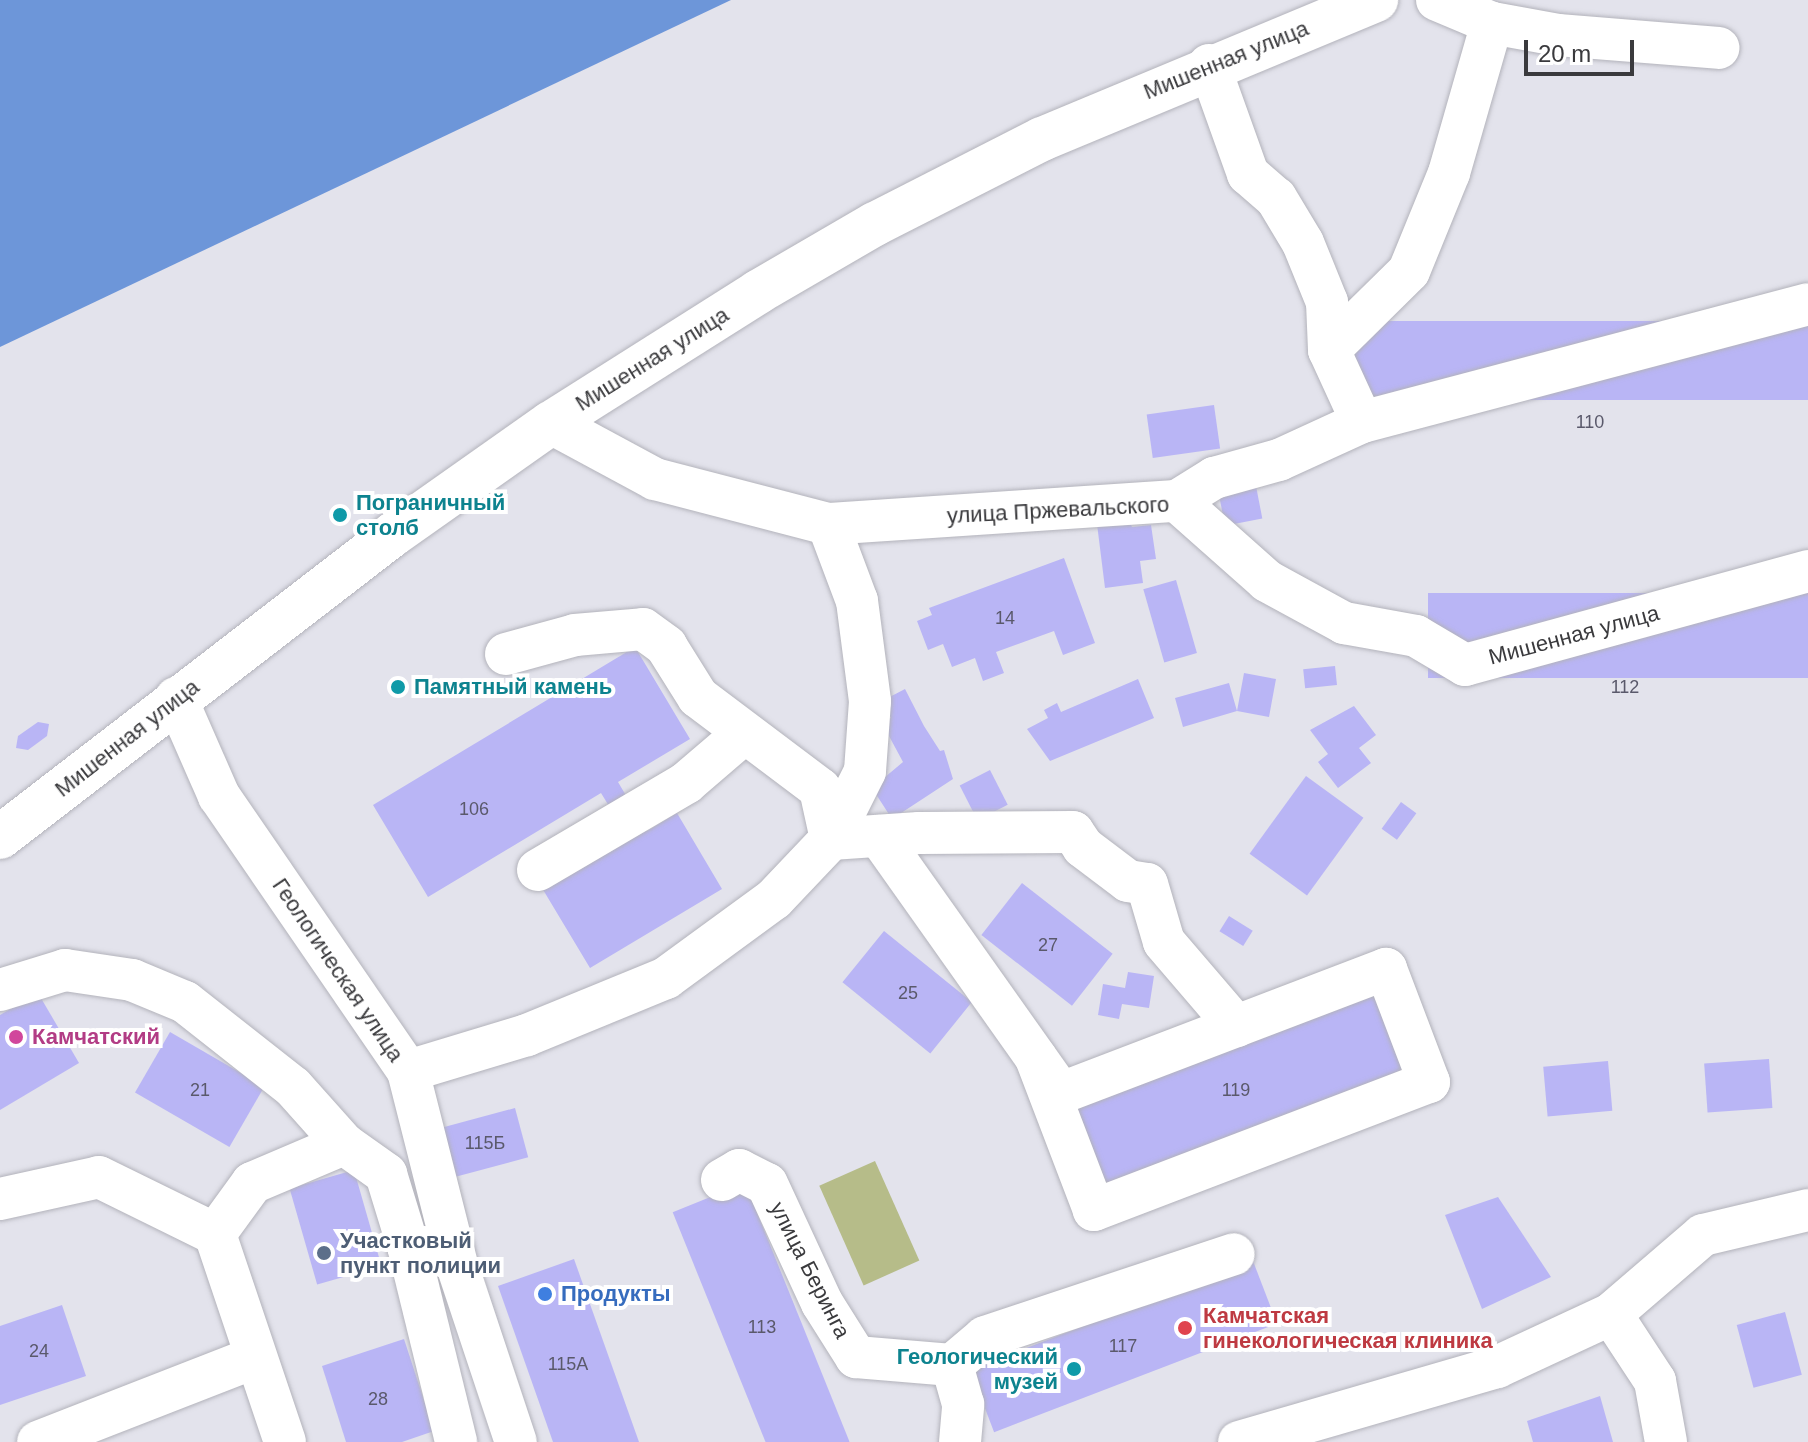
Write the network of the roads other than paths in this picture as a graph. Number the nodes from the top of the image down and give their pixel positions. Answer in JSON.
{"nodes":[{"id":1,"x":1376,"y":0,"type":"edge"},
{"id":2,"x":1437,"y":0,"type":"edge"},
{"id":3,"x":1492,"y":23,"type":"junction"},
{"id":4,"x":1718,"y":48,"type":"dead end"},
{"id":5,"x":1209,"y":65,"type":"junction"},
{"id":6,"x":1808,"y":304,"type":"edge"},
{"id":7,"x":1329,"y":350,"type":"junction"},
{"id":8,"x":1362,"y":422,"type":"junction"},
{"id":9,"x":551,"y":423,"type":"junction"},
{"id":10,"x":1177,"y":501,"type":"junction"},
{"id":11,"x":828,"y":524,"type":"junction"},
{"id":12,"x":1808,"y":571,"type":"edge"},
{"id":13,"x":1344,"y":623,"type":"joint"},
{"id":14,"x":506,"y":654,"type":"dead end"},
{"id":15,"x":176,"y":698,"type":"junction"},
{"id":16,"x":742,"y":735,"type":"junction"},
{"id":17,"x":879,"y":836,"type":"junction"},
{"id":18,"x":0,"y":837,"type":"edge"},
{"id":19,"x":831,"y":839,"type":"junction"},
{"id":20,"x":538,"y":870,"type":"dead end"},
{"id":21,"x":0,"y":990,"type":"edge"},
{"id":22,"x":1236,"y":1026,"type":"junction"},
{"id":23,"x":1036,"y":1058,"type":"junction"},
{"id":24,"x":408,"y":1071,"type":"junction"},
{"id":25,"x":344,"y":1144,"type":"junction"},
{"id":26,"x":722,"y":1180,"type":"dead end"},
{"id":27,"x":0,"y":1199,"type":"edge"},
{"id":28,"x":1808,"y":1210,"type":"edge"},
{"id":29,"x":215,"y":1234,"type":"junction"},
{"id":30,"x":408,"y":1246,"type":"junction"},
{"id":31,"x":453,"y":1249,"type":"junction"},
{"id":32,"x":1234,"y":1254,"type":"dead end"},
{"id":33,"x":1611,"y":1314,"type":"junction"},
{"id":34,"x":254,"y":1358,"type":"junction"},
{"id":35,"x":952,"y":1365,"type":"junction"},
{"id":36,"x":38,"y":1442,"type":"edge"},
{"id":37,"x":285,"y":1442,"type":"edge"},
{"id":38,"x":456,"y":1442,"type":"edge"},
{"id":39,"x":516,"y":1442,"type":"edge"},
{"id":40,"x":960,"y":1442,"type":"edge"},
{"id":41,"x":1239,"y":1442,"type":"edge"},
{"id":42,"x":1666,"y":1442,"type":"edge"}],
"edges":[{"from":1,"to":5,"type":"main road","name":"Мишенная улица"},
{"from":2,"to":3,"type":"street"},
{"from":3,"to":4,"type":"street"},
{"from":3,"to":7,"type":"street"},
{"from":5,"to":7,"type":"street"},
{"from":5,"to":9,"type":"main road","name":"Мишенная улица"},
{"from":6,"to":8,"type":"street"},
{"from":7,"to":8,"type":"street"},
{"from":8,"to":10,"type":"street"},
{"from":9,"to":11,"type":"street","name":"улица Пржевальского"},
{"from":9,"to":15,"type":"main road","name":"Мишенная улица"},
{"from":10,"to":11,"type":"street","name":"улица Пржевальского"},
{"from":10,"to":13,"type":"street","name":"улица Пржевальского"},
{"from":11,"to":19,"type":"street"},
{"from":12,"to":13,"type":"street","name":"Мишенная улица"},
{"from":14,"to":16,"type":"street"},
{"from":15,"to":18,"type":"main road","name":"Мишенная улица"},
{"from":15,"to":24,"type":"street","name":"Геологическая улица"},
{"from":16,"to":19,"type":"street"},
{"from":16,"to":20,"type":"street"},
{"from":17,"to":19,"type":"street"},
{"from":17,"to":22,"type":"street"},
{"from":17,"to":23,"type":"street"},
{"from":19,"to":24,"type":"street"},
{"from":21,"to":25,"type":"street"},
{"from":22,"to":23,"type":"street"},
{"from":22,"to":23,"type":"street"},
{"from":24,"to":31,"type":"street","name":"Геологическая улица"},
{"from":25,"to":29,"type":"street"},
{"from":25,"to":30,"type":"street"},
{"from":26,"to":35,"type":"street","name":"улица Беринга"},
{"from":27,"to":29,"type":"street"},
{"from":28,"to":33,"type":"street"},
{"from":29,"to":34,"type":"street"},
{"from":30,"to":31,"type":"street"},
{"from":30,"to":38,"type":"street"},
{"from":31,"to":39,"type":"street","name":"Геологическая улица"},
{"from":32,"to":35,"type":"street"},
{"from":33,"to":41,"type":"street"},
{"from":33,"to":42,"type":"street"},
{"from":34,"to":36,"type":"street"},
{"from":34,"to":37,"type":"street"},
{"from":35,"to":40,"type":"street"}]}
